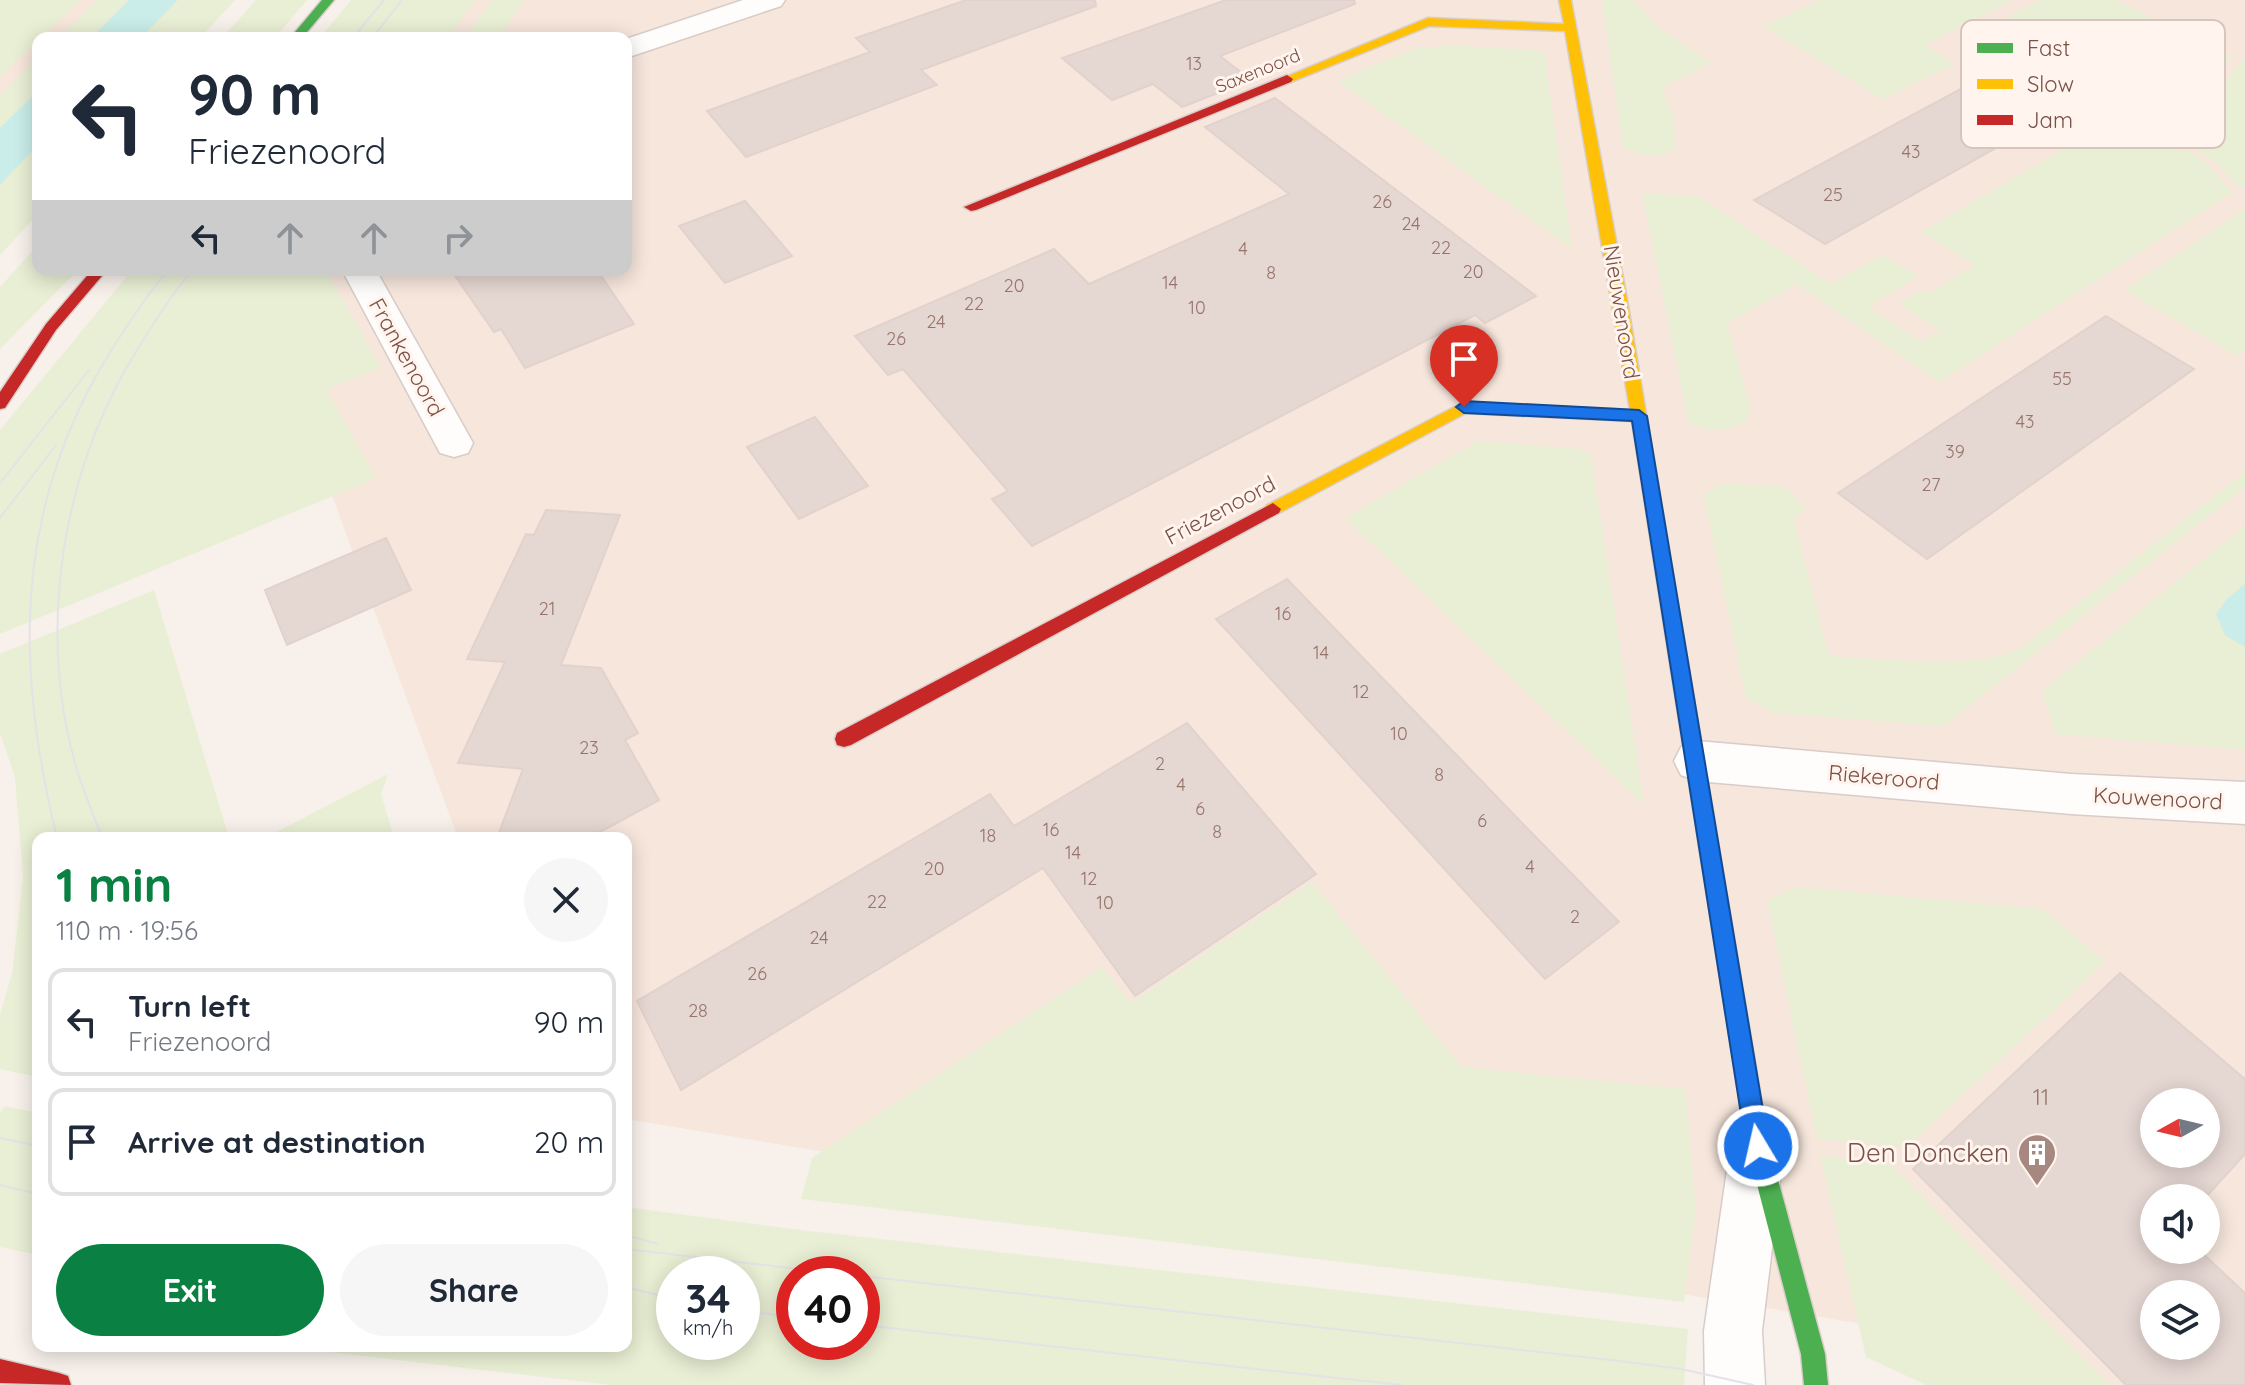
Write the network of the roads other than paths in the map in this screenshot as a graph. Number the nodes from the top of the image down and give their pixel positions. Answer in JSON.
{"nodes":[{"id":1,"x":328,"y":0,"type":"edge"},
{"id":2,"x":771,"y":0,"type":"edge"},
{"id":3,"x":1565,"y":0,"type":"edge"},
{"id":4,"x":1569,"y":28,"type":"junction"},
{"id":5,"x":301,"y":32,"type":"edge"},
{"id":6,"x":632,"y":47,"type":"edge"},
{"id":7,"x":971,"y":207,"type":"dead end"},
{"id":8,"x":95,"y":276,"type":"edge"},
{"id":9,"x":362,"y":276,"type":"edge"},
{"id":10,"x":51,"y":327,"type":"junction"},
{"id":11,"x":0,"y":371,"type":"edge"},
{"id":12,"x":0,"y":404,"type":"edge"},
{"id":13,"x":1639,"y":416,"type":"junction"},
{"id":14,"x":454,"y":443,"type":"dead end"},
{"id":15,"x":844,"y":739,"type":"dead end"},
{"id":16,"x":1697,"y":761,"type":"junction"},
{"id":17,"x":2071,"y":794,"type":"joint"},
{"id":18,"x":2245,"y":803,"type":"edge"},
{"id":19,"x":1758,"y":1146,"type":"junction"},
{"id":20,"x":0,"y":1371,"type":"edge"},
{"id":21,"x":59,"y":1385,"type":"edge"},
{"id":22,"x":1735,"y":1385,"type":"edge"},
{"id":23,"x":1816,"y":1385,"type":"edge"}],
"edges":[{"from":1,"to":5,"type":"street"},
{"from":2,"to":6,"type":"street"},
{"from":3,"to":4,"type":"street","name":"Nieuwenoord"},
{"from":4,"to":7,"type":"street","name":"Saxenoord"},
{"from":4,"to":13,"type":"street","name":"Nieuwenoord"},
{"from":8,"to":10,"type":"street"},
{"from":9,"to":14,"type":"street","name":"Frankenoord"},
{"from":10,"to":11,"type":"street"},
{"from":10,"to":12,"type":"street"},
{"from":13,"to":15,"type":"street","name":"Friezenoord"},
{"from":13,"to":16,"type":"street","name":"Nieuwenoord"},
{"from":16,"to":17,"type":"street","name":"Riekeroord"},
{"from":16,"to":19,"type":"street","name":"Nieuwenoord"},
{"from":17,"to":18,"type":"street","name":"Kouwenoord"},
{"from":19,"to":22,"type":"street","name":"Nieuwenoord"},
{"from":19,"to":23,"type":"street","name":"Nieuwenoord"},
{"from":20,"to":21,"type":"street"}]}
